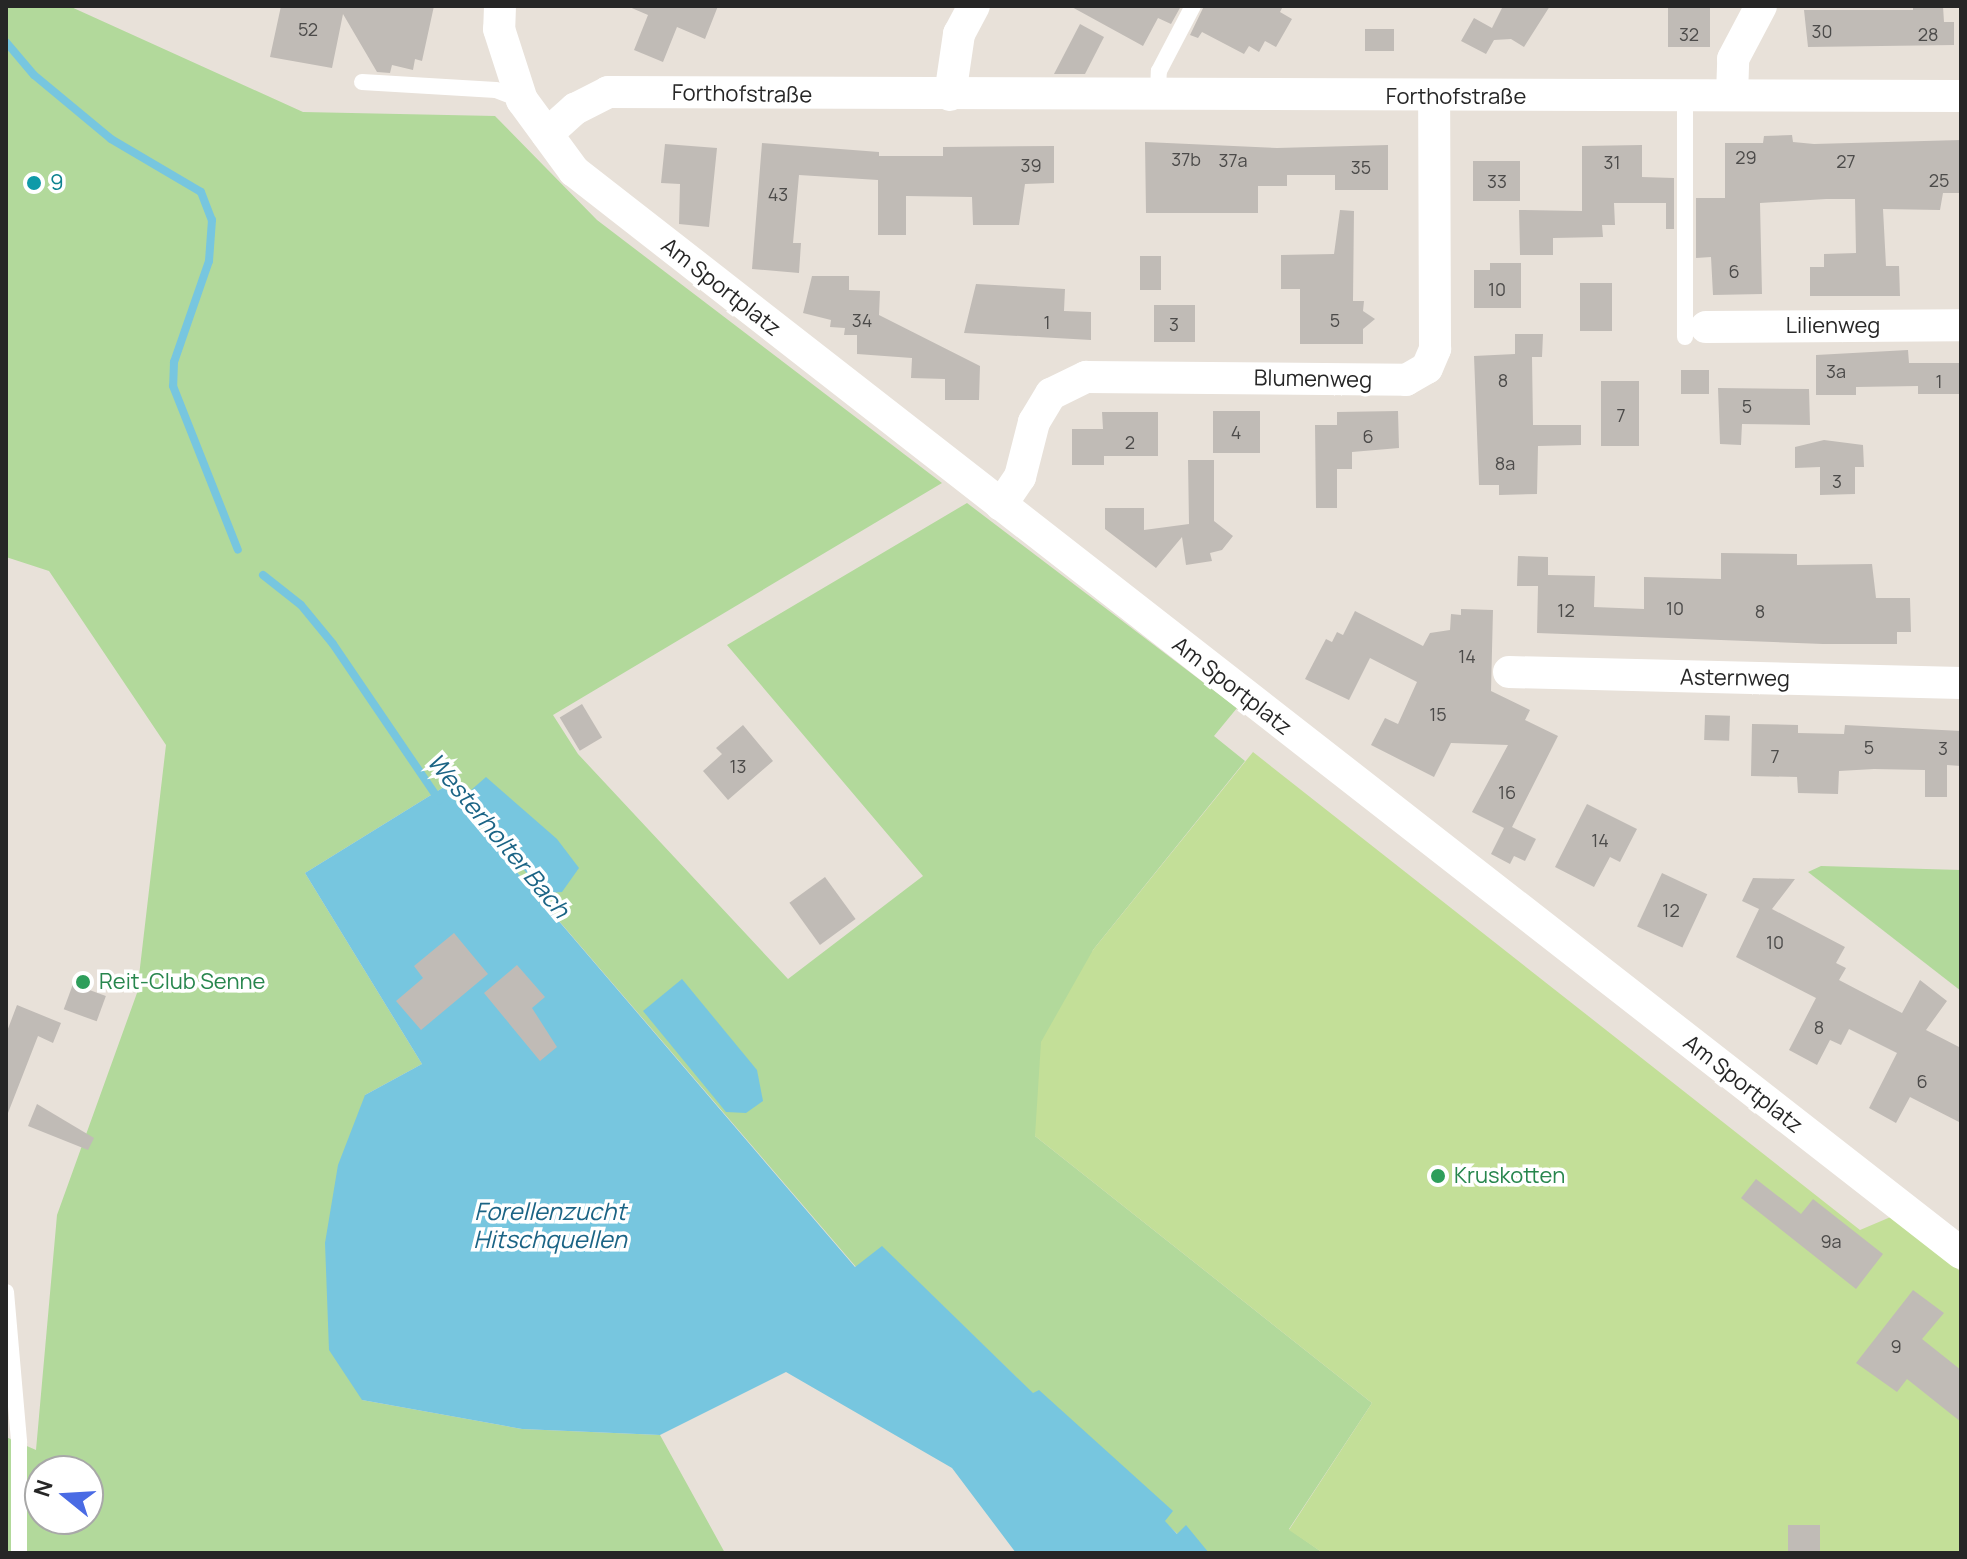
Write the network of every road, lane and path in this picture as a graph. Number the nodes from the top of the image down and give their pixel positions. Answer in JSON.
{"nodes":[{"id":1,"x":500,"y":6,"type":"edge"},
{"id":2,"x":974,"y":6,"type":"edge"},
{"id":3,"x":1193,"y":6,"type":"edge"},
{"id":4,"x":1761,"y":6,"type":"edge"},
{"id":5,"x":362,"y":82,"type":"dead end"},
{"id":6,"x":1158,"y":94,"type":"junction"},
{"id":7,"x":950,"y":95,"type":"junction"},
{"id":8,"x":1732,"y":95,"type":"junction"},
{"id":9,"x":1685,"y":96,"type":"junction"},
{"id":10,"x":1961,"y":96,"type":"edge"},
{"id":11,"x":1434,"y":97,"type":"junction"},
{"id":12,"x":522,"y":100,"type":"junction"},
{"id":13,"x":547,"y":134,"type":"junction"},
{"id":14,"x":1961,"y":325,"type":"edge"},
{"id":15,"x":1695,"y":332,"type":"joint"},
{"id":16,"x":1001,"y":505,"type":"junction"},
{"id":17,"x":1509,"y":672,"type":"dead end"},
{"id":18,"x":1961,"y":683,"type":"edge"},
{"id":19,"x":1961,"y":1253,"type":"edge"},
{"id":20,"x":6,"y":1292,"type":"edge"},
{"id":21,"x":19,"y":1553,"type":"edge"}],
"edges":[{"from":1,"to":12,"type":"street","name":"Am Sportplatz"},
{"from":2,"to":7,"type":"street"},
{"from":3,"to":6,"type":"lane"},
{"from":4,"to":8,"type":"street"},
{"from":5,"to":12,"type":"lane"},
{"from":6,"to":7,"type":"street","name":"Forthofstraße"},
{"from":6,"to":11,"type":"street","name":"Forthofstraße"},
{"from":7,"to":13,"type":"street","name":"Forthofstraße"},
{"from":8,"to":9,"type":"street","name":"Forthofstraße"},
{"from":8,"to":10,"type":"street","name":"Forthofstraße"},
{"from":9,"to":11,"type":"street","name":"Forthofstraße"},
{"from":9,"to":15,"type":"lane"},
{"from":11,"to":16,"type":"street","name":"Blumenweg"},
{"from":12,"to":13,"type":"street","name":"Am Sportplatz"},
{"from":13,"to":16,"type":"street","name":"Am Sportplatz"},
{"from":14,"to":15,"type":"street","name":"Lilienweg"},
{"from":16,"to":19,"type":"street","name":"Am Sportplatz"},
{"from":17,"to":18,"type":"street","name":"Asternweg"},
{"from":20,"to":21,"type":"lane"}]}
